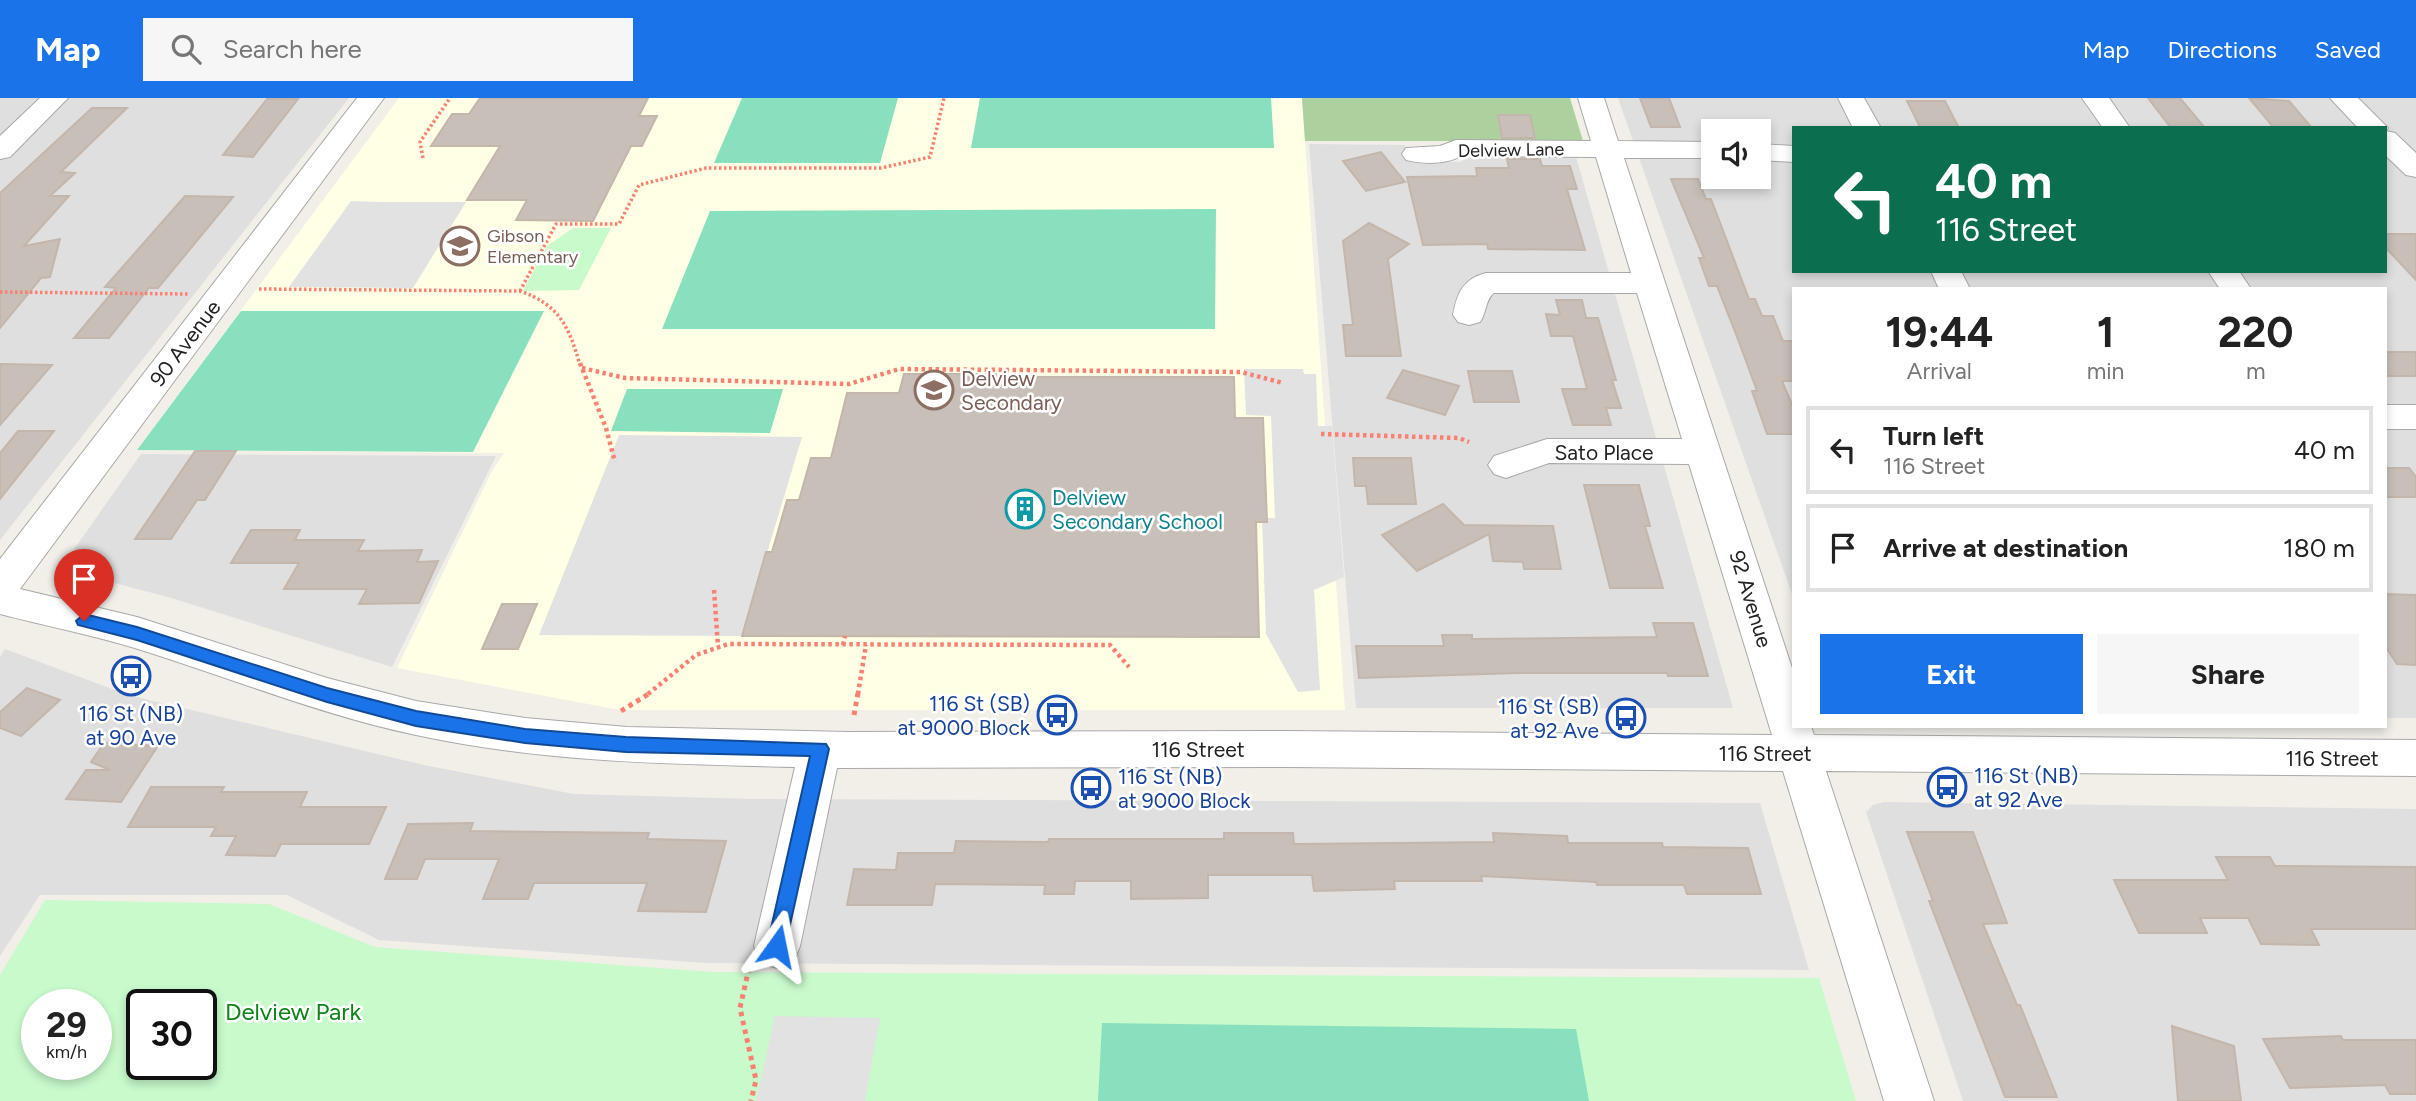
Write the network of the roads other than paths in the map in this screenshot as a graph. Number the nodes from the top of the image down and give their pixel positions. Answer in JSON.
{"nodes":[{"id":1,"x":55,"y":98,"type":"edge"},
{"id":2,"x":371,"y":98,"type":"edge"},
{"id":3,"x":1591,"y":98,"type":"edge"},
{"id":4,"x":1851,"y":98,"type":"edge"},
{"id":5,"x":2095,"y":98,"type":"edge"},
{"id":6,"x":2343,"y":98,"type":"edge"},
{"id":7,"x":1866,"y":126,"type":"edge"},
{"id":8,"x":2116,"y":126,"type":"edge"},
{"id":9,"x":2372,"y":126,"type":"edge"},
{"id":10,"x":2387,"y":141,"type":"edge"},
{"id":11,"x":1606,"y":149,"type":"junction"},
{"id":12,"x":1701,"y":150,"type":"edge"},
{"id":13,"x":0,"y":151,"type":"edge"},
{"id":14,"x":1771,"y":152,"type":"edge"},
{"id":15,"x":1792,"y":153,"type":"edge"},
{"id":16,"x":1416,"y":154,"type":"dead end"},
{"id":17,"x":2416,"y":169,"type":"edge"},
{"id":18,"x":1648,"y":283,"type":"junction"},
{"id":19,"x":1469,"y":315,"type":"dead end"},
{"id":20,"x":2387,"y":417,"type":"edge"},
{"id":21,"x":2416,"y":417,"type":"edge"},
{"id":22,"x":1705,"y":452,"type":"junction"},
{"id":23,"x":1506,"y":465,"type":"dead end"},
{"id":24,"x":0,"y":587,"type":"edge"},
{"id":25,"x":0,"y":598,"type":"edge"},
{"id":26,"x":1792,"y":728,"type":"edge"},
{"id":27,"x":1792,"y":728,"type":"edge"},
{"id":28,"x":820,"y":749,"type":"junction"},
{"id":29,"x":1800,"y":753,"type":"junction"},
{"id":30,"x":2416,"y":758,"type":"edge"},
{"id":31,"x":764,"y":953,"type":"road end"},
{"id":32,"x":1909,"y":1101,"type":"edge"}],
"edges":[{"from":1,"to":13,"type":"street"},
{"from":2,"to":24,"type":"street","name":"90 Avenue"},
{"from":3,"to":11,"type":"street","name":"92 Avenue"},
{"from":4,"to":7,"type":"street"},
{"from":5,"to":8,"type":"street"},
{"from":6,"to":9,"type":"street"},
{"from":10,"to":17,"type":"street"},
{"from":11,"to":12,"type":"street","name":"Delview Lane"},
{"from":11,"to":16,"type":"street","name":"Delview Lane"},
{"from":11,"to":18,"type":"street","name":"92 Avenue"},
{"from":14,"to":15,"type":"street"},
{"from":18,"to":19,"type":"street"},
{"from":18,"to":22,"type":"street","name":"92 Avenue"},
{"from":20,"to":21,"type":"street"},
{"from":22,"to":23,"type":"street","name":"Sato Place"},
{"from":22,"to":27,"type":"street","name":"92 Avenue"},
{"from":25,"to":28,"type":"street","name":"116 Street"},
{"from":26,"to":29,"type":"street","name":"92 Avenue"},
{"from":28,"to":29,"type":"street","name":"116 Street"},
{"from":28,"to":31,"type":"street"},
{"from":29,"to":30,"type":"street","name":"116 Street"},
{"from":29,"to":32,"type":"street","name":"92 Avenue"}]}
